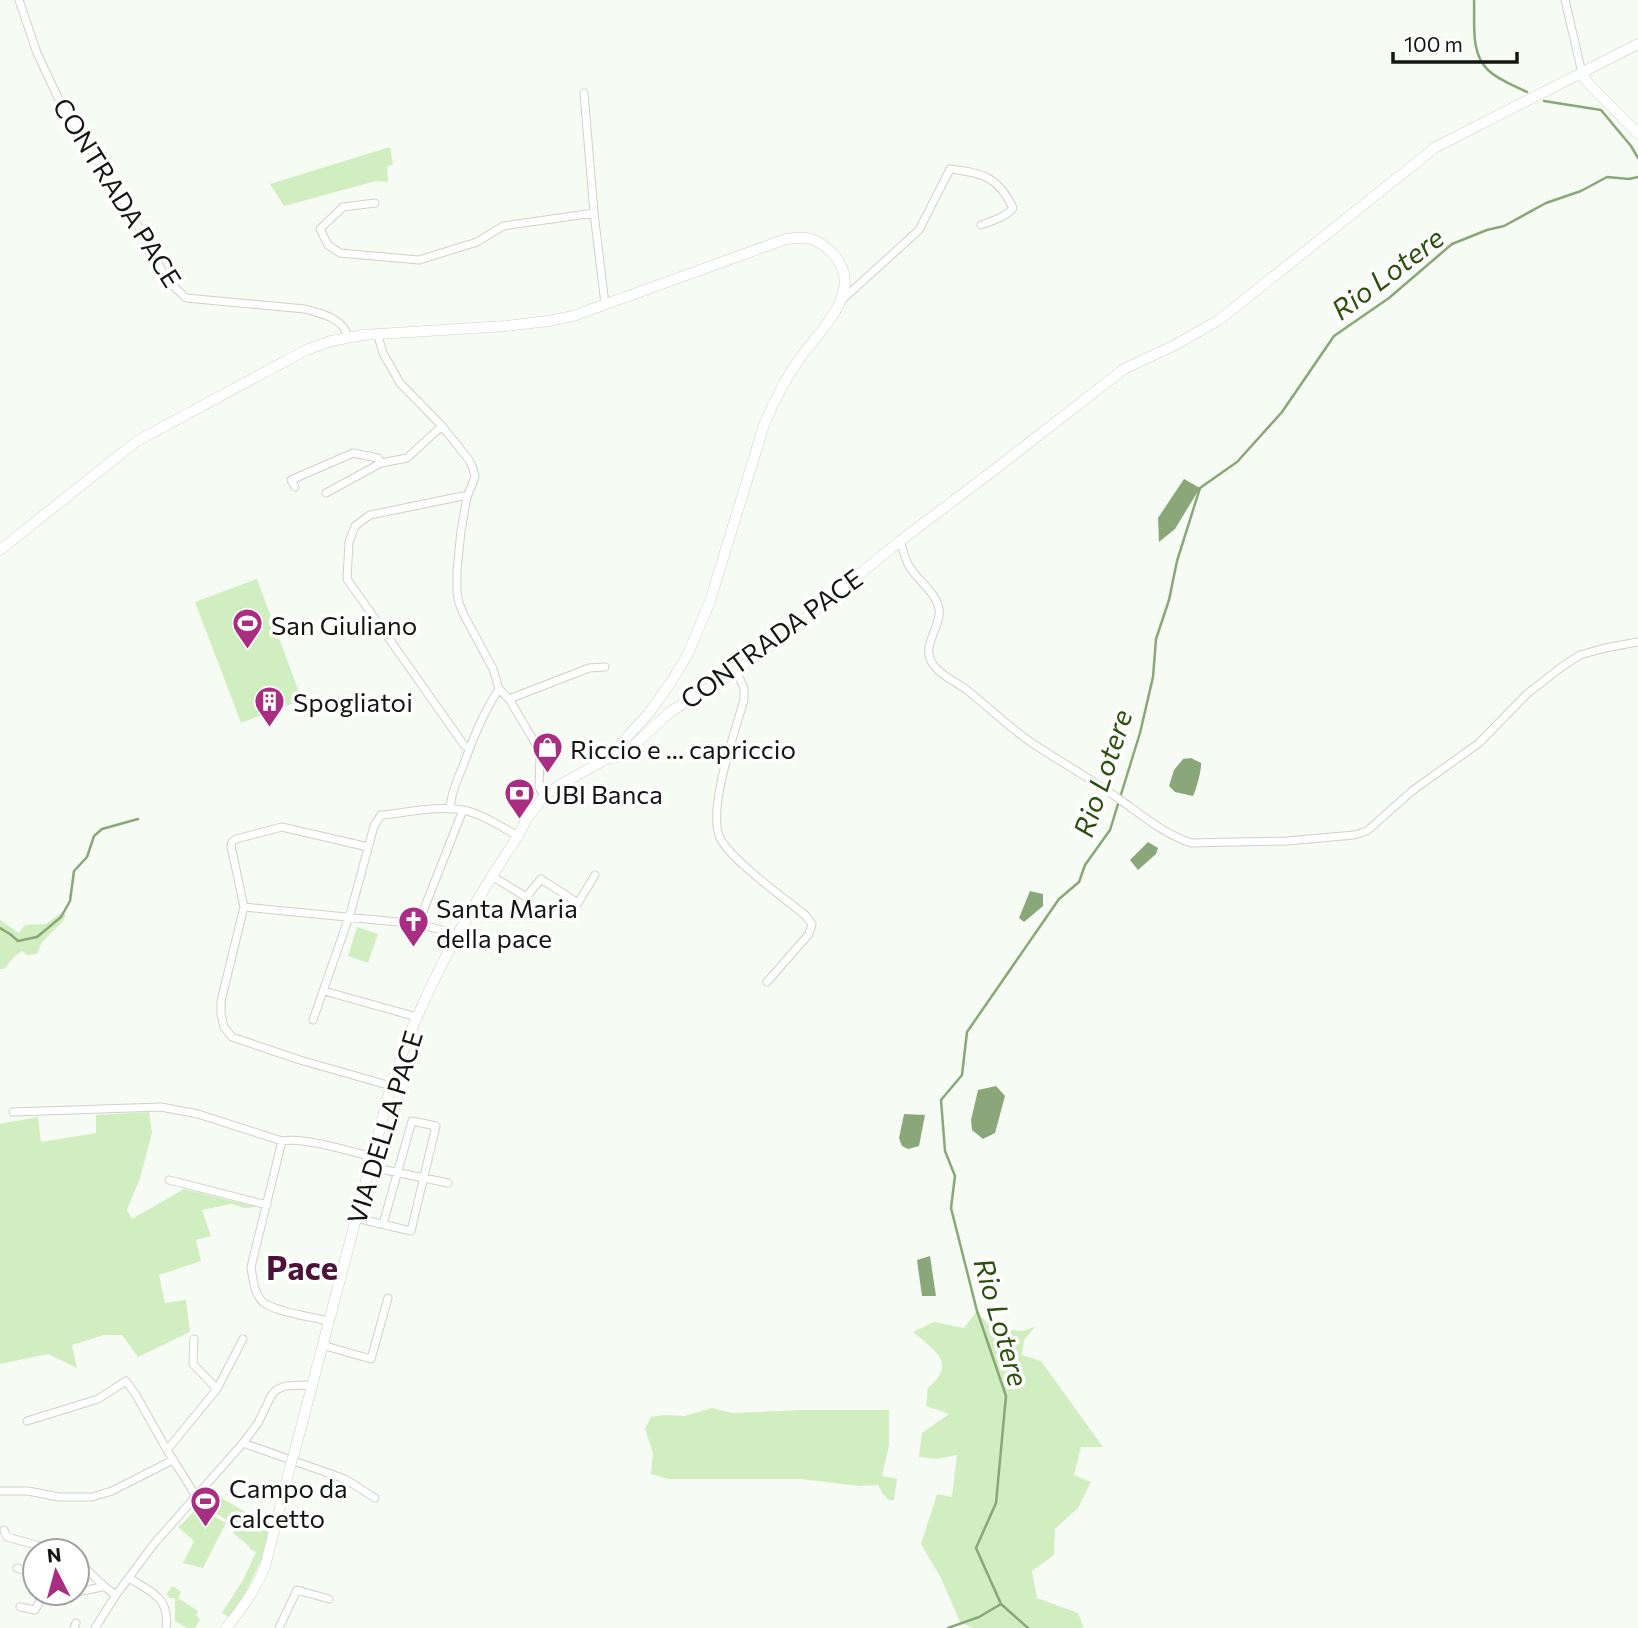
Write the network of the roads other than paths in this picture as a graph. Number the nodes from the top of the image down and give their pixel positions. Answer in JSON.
{"nodes":[{"id":1,"x":19,"y":0,"type":"edge"},
{"id":2,"x":1564,"y":0,"type":"edge"},
{"id":3,"x":1638,"y":44,"type":"edge"},
{"id":4,"x":1582,"y":73,"type":"junction"},
{"id":5,"x":584,"y":93,"type":"dead end"},
{"id":6,"x":1638,"y":134,"type":"edge"},
{"id":7,"x":375,"y":203,"type":"dead end"},
{"id":8,"x":594,"y":213,"type":"junction"},
{"id":9,"x":981,"y":225,"type":"dead end"},
{"id":10,"x":842,"y":299,"type":"junction"},
{"id":11,"x":605,"y":304,"type":"junction"},
{"id":12,"x":377,"y":333,"type":"junction"},
{"id":13,"x":348,"y":337,"type":"junction"},
{"id":14,"x":442,"y":426,"type":"junction"},
{"id":15,"x":381,"y":463,"type":"junction"},
{"id":16,"x":295,"y":487,"type":"dead end"},
{"id":17,"x":326,"y":493,"type":"dead end"},
{"id":18,"x":467,"y":497,"type":"junction"},
{"id":19,"x":900,"y":541,"type":"junction"},
{"id":20,"x":0,"y":550,"type":"edge"},
{"id":21,"x":1638,"y":642,"type":"edge"},
{"id":22,"x":605,"y":667,"type":"dead end"},
{"id":23,"x":736,"y":671,"type":"junction"},
{"id":24,"x":499,"y":689,"type":"junction"},
{"id":25,"x":509,"y":699,"type":"junction"},
{"id":26,"x":469,"y":748,"type":"junction"},
{"id":27,"x":608,"y":758,"type":"junction"},
{"id":28,"x":544,"y":796,"type":"junction"},
{"id":29,"x":450,"y":809,"type":"junction"},
{"id":30,"x":463,"y":810,"type":"junction"},
{"id":31,"x":518,"y":836,"type":"junction"},
{"id":32,"x":368,"y":847,"type":"junction"},
{"id":33,"x":595,"y":875,"type":"dead end"},
{"id":34,"x":492,"y":876,"type":"junction"},
{"id":35,"x":244,"y":907,"type":"junction"},
{"id":36,"x":349,"y":916,"type":"junction"},
{"id":37,"x":418,"y":924,"type":"junction"},
{"id":38,"x":456,"y":935,"type":"junction"},
{"id":39,"x":766,"y":982,"type":"dead end"},
{"id":40,"x":324,"y":990,"type":"junction"},
{"id":41,"x":417,"y":1017,"type":"junction"},
{"id":42,"x":313,"y":1020,"type":"dead end"},
{"id":43,"x":391,"y":1086,"type":"junction"},
{"id":44,"x":13,"y":1112,"type":"dead end"},
{"id":45,"x":282,"y":1142,"type":"junction"},
{"id":46,"x":372,"y":1157,"type":"junction"},
{"id":47,"x":376,"y":1168,"type":"dead end"},
{"id":48,"x":397,"y":1172,"type":"junction"},
{"id":49,"x":423,"y":1178,"type":"junction"},
{"id":50,"x":169,"y":1180,"type":"dead end"},
{"id":51,"x":448,"y":1183,"type":"dead end"},
{"id":52,"x":267,"y":1205,"type":"junction"},
{"id":53,"x":356,"y":1218,"type":"junction"},
{"id":54,"x":383,"y":1224,"type":"junction"},
{"id":55,"x":388,"y":1298,"type":"dead end"},
{"id":56,"x":328,"y":1321,"type":"junction"},
{"id":57,"x":194,"y":1339,"type":"dead end"},
{"id":58,"x":243,"y":1339,"type":"dead end"},
{"id":59,"x":322,"y":1345,"type":"junction"},
{"id":60,"x":312,"y":1386,"type":"junction"},
{"id":61,"x":217,"y":1389,"type":"junction"},
{"id":62,"x":27,"y":1421,"type":"dead end"},
{"id":63,"x":243,"y":1443,"type":"junction"},
{"id":64,"x":167,"y":1450,"type":"junction"},
{"id":65,"x":173,"y":1460,"type":"junction"},
{"id":66,"x":0,"y":1491,"type":"edge"},
{"id":67,"x":196,"y":1496,"type":"junction"},
{"id":68,"x":375,"y":1498,"type":"dead end"},
{"id":69,"x":4,"y":1530,"type":"dead end"},
{"id":70,"x":21,"y":1541,"type":"edge"},
{"id":71,"x":17,"y":1568,"type":"dead end"},
{"id":72,"x":21,"y":1569,"type":"edge"},
{"id":73,"x":91,"y":1572,"type":"edge"},
{"id":74,"x":129,"y":1578,"type":"junction"},
{"id":75,"x":102,"y":1587,"type":"junction"},
{"id":76,"x":91,"y":1590,"type":"edge"},
{"id":77,"x":116,"y":1595,"type":"junction"},
{"id":78,"x":329,"y":1599,"type":"dead end"},
{"id":79,"x":20,"y":1607,"type":"dead end"},
{"id":80,"x":36,"y":1607,"type":"edge"},
{"id":81,"x":95,"y":1628,"type":"edge"},
{"id":82,"x":166,"y":1628,"type":"edge"},
{"id":83,"x":226,"y":1628,"type":"edge"},
{"id":84,"x":279,"y":1628,"type":"edge"}],
"edges":[{"from":1,"to":13,"type":"street","name":"CONTRADA PACE"},
{"from":2,"to":4,"type":"street"},
{"from":3,"to":4,"type":"main road","name":"CONTRADA PACE"},
{"from":4,"to":6,"type":"main road"},
{"from":4,"to":19,"type":"main road","name":"CONTRADA PACE"},
{"from":5,"to":8,"type":"street"},
{"from":7,"to":8,"type":"street"},
{"from":8,"to":11,"type":"street"},
{"from":9,"to":10,"type":"street"},
{"from":10,"to":11,"type":"main road"},
{"from":10,"to":27,"type":"main road"},
{"from":11,"to":12,"type":"main road"},
{"from":12,"to":13,"type":"main road"},
{"from":12,"to":14,"type":"street"},
{"from":13,"to":20,"type":"main road"},
{"from":14,"to":15,"type":"street"},
{"from":14,"to":18,"type":"street"},
{"from":15,"to":16,"type":"street"},
{"from":15,"to":17,"type":"street"},
{"from":18,"to":24,"type":"street"},
{"from":18,"to":26,"type":"street"},
{"from":19,"to":21,"type":"street"},
{"from":19,"to":23,"type":"main road","name":"CONTRADA PACE"},
{"from":22,"to":25,"type":"street"},
{"from":23,"to":27,"type":"main road","name":"CONTRADA PACE"},
{"from":23,"to":39,"type":"street"},
{"from":24,"to":25,"type":"street"},
{"from":24,"to":26,"type":"street"},
{"from":25,"to":28,"type":"street"},
{"from":26,"to":29,"type":"street"},
{"from":27,"to":28,"type":"main road","name":"VIA DELLA PACE"},
{"from":28,"to":31,"type":"main road","name":"VIA DELLA PACE"},
{"from":29,"to":30,"type":"street"},
{"from":29,"to":32,"type":"street"},
{"from":30,"to":31,"type":"street"},
{"from":30,"to":37,"type":"street"},
{"from":31,"to":34,"type":"main road","name":"VIA DELLA PACE"},
{"from":32,"to":35,"type":"street"},
{"from":32,"to":36,"type":"street"},
{"from":33,"to":34,"type":"street"},
{"from":34,"to":38,"type":"main road","name":"VIA DELLA PACE"},
{"from":35,"to":36,"type":"street"},
{"from":35,"to":43,"type":"street"},
{"from":36,"to":37,"type":"street"},
{"from":36,"to":40,"type":"street"},
{"from":37,"to":38,"type":"street"},
{"from":38,"to":41,"type":"main road","name":"VIA DELLA PACE"},
{"from":40,"to":41,"type":"street"},
{"from":40,"to":42,"type":"street"},
{"from":41,"to":43,"type":"main road","name":"VIA DELLA PACE"},
{"from":43,"to":46,"type":"main road","name":"VIA DELLA PACE"},
{"from":44,"to":45,"type":"street"},
{"from":45,"to":46,"type":"street"},
{"from":45,"to":52,"type":"street"},
{"from":46,"to":53,"type":"main road","name":"VIA DELLA PACE"},
{"from":47,"to":48,"type":"street"},
{"from":48,"to":49,"type":"street"},
{"from":48,"to":49,"type":"street"},
{"from":48,"to":54,"type":"street"},
{"from":49,"to":51,"type":"street"},
{"from":49,"to":54,"type":"street"},
{"from":50,"to":52,"type":"street"},
{"from":52,"to":56,"type":"street"},
{"from":53,"to":54,"type":"street"},
{"from":53,"to":56,"type":"main road","name":"VIA DELLA PACE"},
{"from":55,"to":59,"type":"street"},
{"from":56,"to":59,"type":"main road","name":"VIA DELLA PACE"},
{"from":57,"to":61,"type":"street"},
{"from":58,"to":61,"type":"street"},
{"from":59,"to":60,"type":"main road","name":"VIA DELLA PACE"},
{"from":60,"to":63,"type":"street"},
{"from":60,"to":83,"type":"main road","name":"VIA DELLA PACE"},
{"from":61,"to":64,"type":"street"},
{"from":62,"to":64,"type":"street"},
{"from":63,"to":67,"type":"street"},
{"from":63,"to":68,"type":"street"},
{"from":64,"to":65,"type":"street"},
{"from":65,"to":66,"type":"street"},
{"from":65,"to":67,"type":"street"},
{"from":67,"to":74,"type":"street"},
{"from":69,"to":70,"type":"street"},
{"from":71,"to":72,"type":"street"},
{"from":73,"to":75,"type":"street"},
{"from":74,"to":77,"type":"street"},
{"from":74,"to":82,"type":"street"},
{"from":75,"to":76,"type":"street"},
{"from":75,"to":77,"type":"street"},
{"from":77,"to":81,"type":"street"},
{"from":78,"to":84,"type":"street"},
{"from":79,"to":80,"type":"street"}]}
